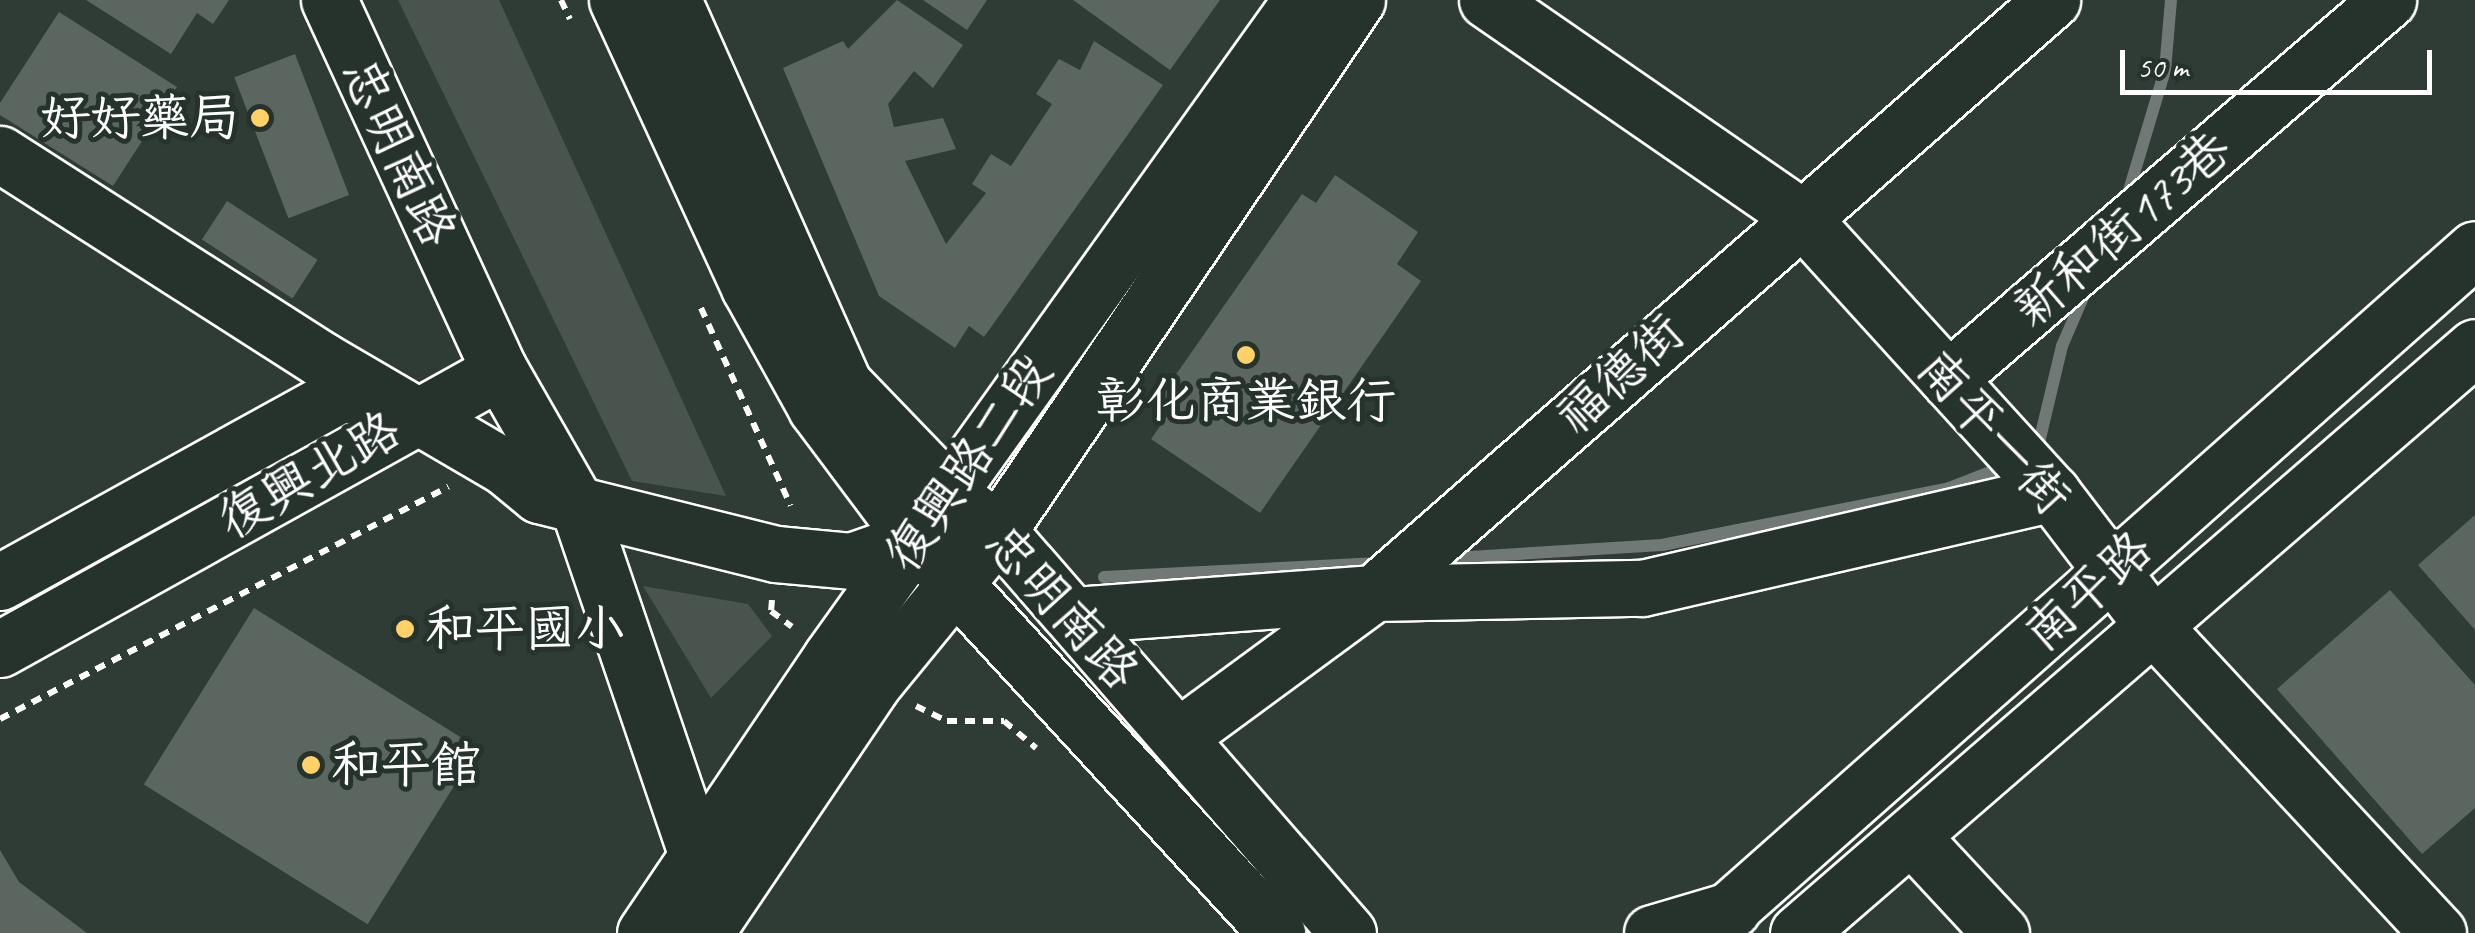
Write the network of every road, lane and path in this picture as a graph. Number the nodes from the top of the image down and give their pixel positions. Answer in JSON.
{"nodes":[{"id":1,"x":329,"y":0,"type":"edge"},
{"id":2,"x":617,"y":0,"type":"edge"},
{"id":3,"x":1301,"y":0,"type":"edge"},
{"id":4,"x":1357,"y":0,"type":"edge"},
{"id":5,"x":1487,"y":0,"type":"edge"},
{"id":6,"x":2052,"y":0,"type":"edge"},
{"id":7,"x":2388,"y":0,"type":"edge"},
{"id":8,"x":678,"y":3,"type":"edge"},
{"id":9,"x":0,"y":154,"type":"edge"},
{"id":10,"x":1799,"y":215,"type":"junction"},
{"id":11,"x":2475,"y":249,"type":"edge"},
{"id":12,"x":2465,"y":365,"type":"edge"},
{"id":13,"x":500,"y":370,"type":"junction"},
{"id":14,"x":1948,"y":379,"type":"junction"},
{"id":15,"x":418,"y":412,"type":"junction"},
{"id":16,"x":463,"y":479,"type":"dead end"},
{"id":17,"x":949,"y":492,"type":"junction"},
{"id":18,"x":2052,"y":492,"type":"junction"},
{"id":19,"x":579,"y":509,"type":"junction"},
{"id":20,"x":998,"y":531,"type":"junction"},
{"id":21,"x":914,"y":539,"type":"junction"},
{"id":22,"x":2110,"y":571,"type":"junction"},
{"id":23,"x":956,"y":581,"type":"junction"},
{"id":24,"x":0,"y":582,"type":"edge"},
{"id":25,"x":1374,"y":593,"type":"junction"},
{"id":26,"x":1074,"y":614,"type":"junction"},
{"id":27,"x":2154,"y":627,"type":"junction"},
{"id":28,"x":0,"y":649,"type":"edge"},
{"id":29,"x":0,"y":719,"type":"edge"},
{"id":30,"x":1178,"y":736,"type":"junction"},
{"id":31,"x":1911,"y":836,"type":"junction"},
{"id":32,"x":697,"y":855,"type":"junction"},
{"id":33,"x":1718,"y":921,"type":"edge"},
{"id":34,"x":1355,"y":932,"type":"edge"},
{"id":35,"x":645,"y":933,"type":"edge"},
{"id":36,"x":705,"y":933,"type":"edge"},
{"id":37,"x":1277,"y":933,"type":"edge"},
{"id":38,"x":1652,"y":933,"type":"edge"},
{"id":39,"x":1798,"y":933,"type":"edge"},
{"id":40,"x":2001,"y":933,"type":"edge"},
{"id":41,"x":2438,"y":933,"type":"edge"}],
"edges":[{"from":1,"to":13,"type":"street","name":"忠明南路"},
{"from":2,"to":21,"type":"street","name":"忠明南路"},
{"from":3,"to":17,"type":"street","name":"復興路二段"},
{"from":4,"to":20,"type":"street","name":"復興路二段"},
{"from":5,"to":10,"type":"street","name":"南平一街"},
{"from":6,"to":10,"type":"street","name":"福德街"},
{"from":7,"to":14,"type":"street","name":"新和街173巷"},
{"from":8,"to":17,"type":"street","name":"忠明南路"},
{"from":9,"to":15,"type":"street"},
{"from":10,"to":14,"type":"street","name":"南平一街"},
{"from":10,"to":25,"type":"street","name":"福德街"},
{"from":11,"to":22,"type":"street","name":"南平路"},
{"from":12,"to":27,"type":"street","name":"南平路"},
{"from":13,"to":15,"type":"street"},
{"from":13,"to":19,"type":"street","name":"忠明南路"},
{"from":14,"to":18,"type":"street","name":"南平一街"},
{"from":15,"to":19,"type":"street"},
{"from":15,"to":24,"type":"street","name":"復興北路"},
{"from":15,"to":28,"type":"street","name":"復興北路"},
{"from":16,"to":29,"type":"path"},
{"from":17,"to":20,"type":"street","name":"忠明南路"},
{"from":17,"to":21,"type":"street","name":"復興路二段"},
{"from":18,"to":22,"type":"street","name":"南平一街"},
{"from":18,"to":25,"type":"street"},
{"from":19,"to":21,"type":"street"},
{"from":19,"to":32,"type":"street","name":"忠明南路"},
{"from":20,"to":21,"type":"street"},
{"from":20,"to":23,"type":"street","name":"復興路二段"},
{"from":20,"to":26,"type":"street","name":"忠明南路"},
{"from":21,"to":23,"type":"street","name":"忠明南路"},
{"from":21,"to":32,"type":"street","name":"復興路二段"},
{"from":22,"to":27,"type":"street","name":"南平一街"},
{"from":22,"to":33,"type":"street","name":"南平路"},
{"from":23,"to":36,"type":"street","name":"復興路二段"},
{"from":23,"to":37,"type":"street","name":"忠明南路"},
{"from":25,"to":26,"type":"street"},
{"from":25,"to":30,"type":"street","name":"福德街"},
{"from":26,"to":30,"type":"street","name":"忠明南路"},
{"from":27,"to":31,"type":"street","name":"南平路"},
{"from":27,"to":41,"type":"street","name":"南平一街"},
{"from":30,"to":34,"type":"street","name":"忠明南路"},
{"from":31,"to":39,"type":"street","name":"南平路"},
{"from":31,"to":40,"type":"street"},
{"from":32,"to":35,"type":"street","name":"復興路二段"},
{"from":33,"to":38,"type":"street"}]}
